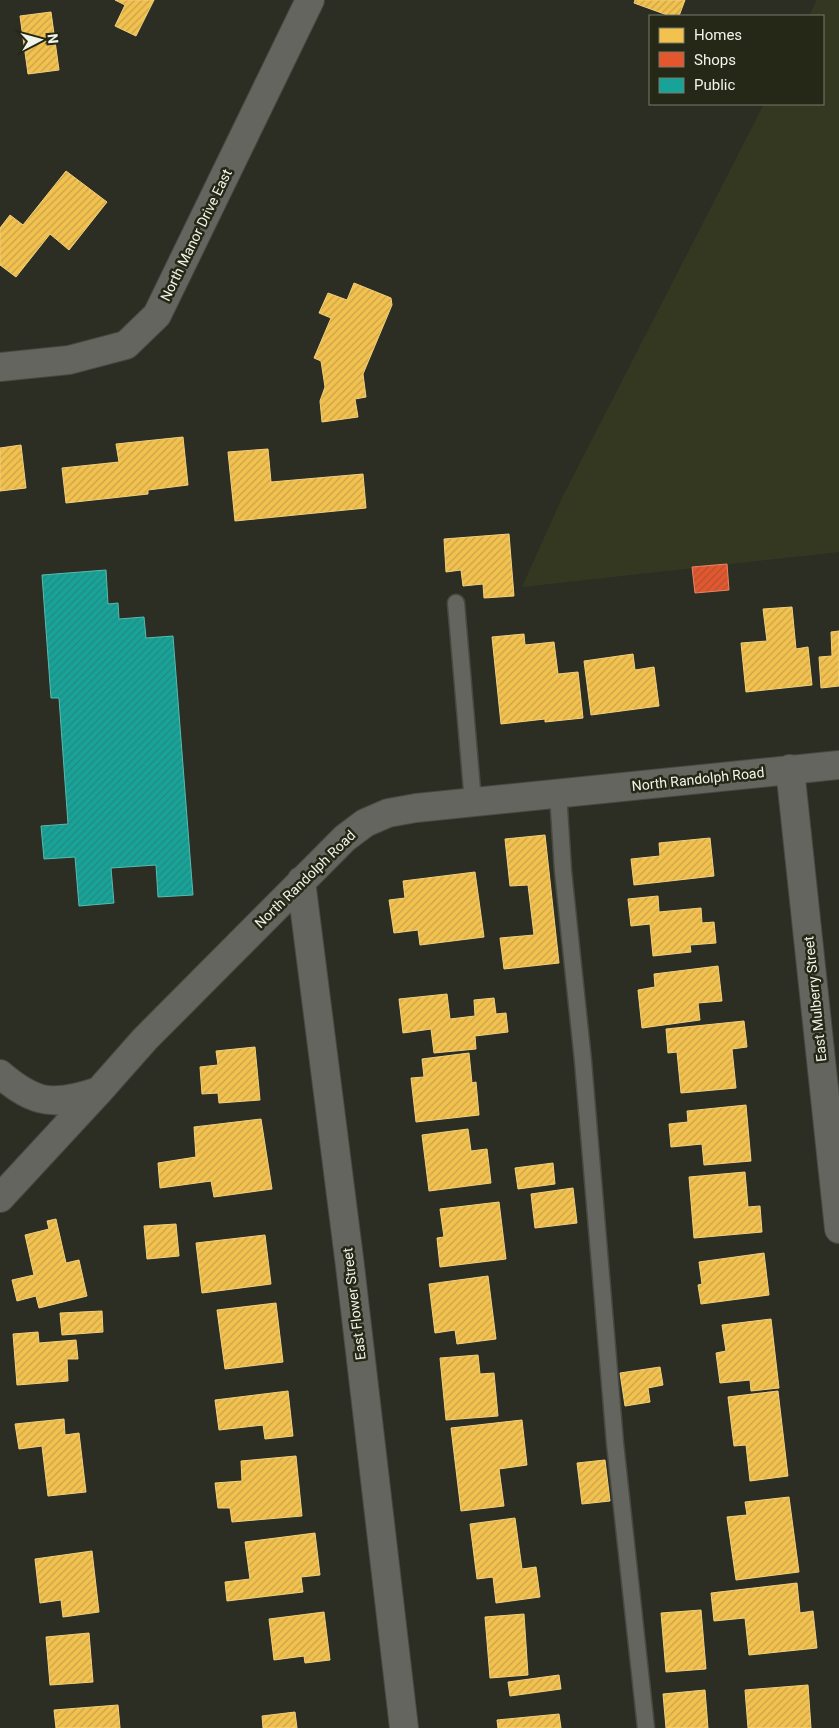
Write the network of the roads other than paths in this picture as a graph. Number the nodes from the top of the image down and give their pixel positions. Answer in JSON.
{"nodes":[{"id":1,"x":310,"y":0,"type":"edge"},
{"id":2,"x":0,"y":367,"type":"edge"},
{"id":3,"x":456,"y":603,"type":"dead end"},
{"id":4,"x":839,"y":765,"type":"edge"},
{"id":5,"x":790,"y":769,"type":"junction"},
{"id":6,"x":558,"y":793,"type":"junction"},
{"id":7,"x":473,"y":802,"type":"junction"},
{"id":8,"x":301,"y":881,"type":"junction"},
{"id":9,"x":0,"y":1074,"type":"edge"},
{"id":10,"x":99,"y":1091,"type":"junction"},
{"id":11,"x":0,"y":1192,"type":"edge"},
{"id":12,"x":839,"y":1229,"type":"edge"},
{"id":13,"x":404,"y":1728,"type":"edge"},
{"id":14,"x":646,"y":1728,"type":"edge"}],
"edges":[{"from":1,"to":2,"type":"street","name":"North Manor Drive East"},
{"from":3,"to":7,"type":"lane"},
{"from":4,"to":5,"type":"street","name":"North Randolph Road"},
{"from":5,"to":6,"type":"street","name":"North Randolph Road"},
{"from":5,"to":12,"type":"street","name":"East Mulberry Street"},
{"from":6,"to":7,"type":"street","name":"North Randolph Road"},
{"from":6,"to":14,"type":"lane"},
{"from":7,"to":8,"type":"street","name":"North Randolph Road"},
{"from":8,"to":10,"type":"street","name":"North Randolph Road"},
{"from":8,"to":13,"type":"street","name":"East Flower Street"},
{"from":9,"to":10,"type":"street"},
{"from":10,"to":11,"type":"street","name":"North Randolph Road"}]}
